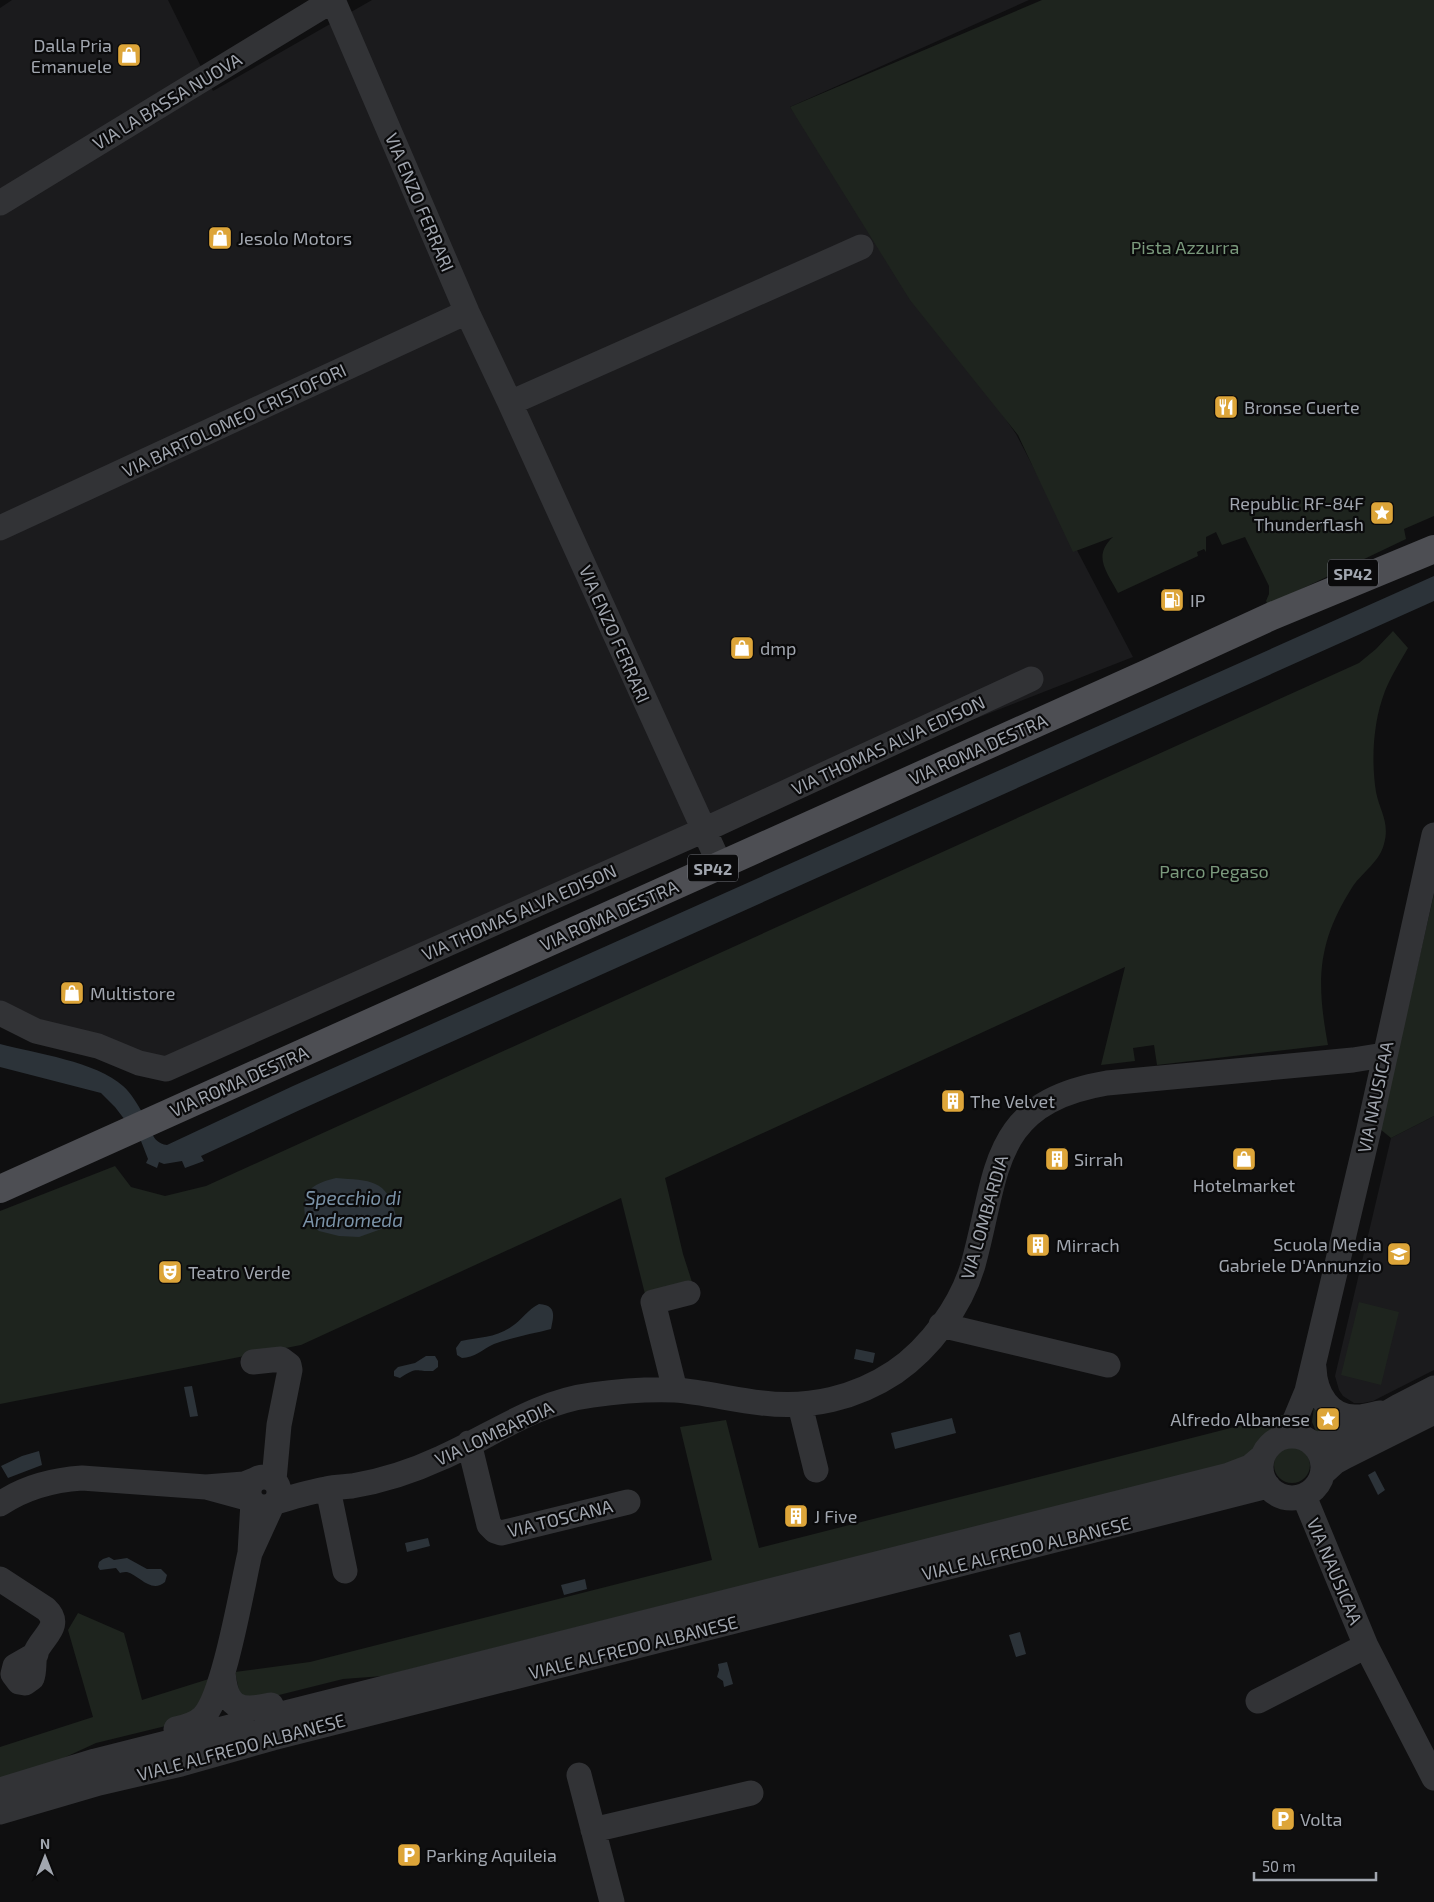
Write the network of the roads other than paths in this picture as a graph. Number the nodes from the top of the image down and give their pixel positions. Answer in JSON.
{"nodes":[{"id":1,"x":333,"y":0,"type":"edge"},
{"id":2,"x":0,"y":202,"type":"edge"},
{"id":3,"x":861,"y":247,"type":"dead end"},
{"id":4,"x":467,"y":312,"type":"junction"},
{"id":5,"x":510,"y":403,"type":"junction"},
{"id":6,"x":0,"y":528,"type":"edge"},
{"id":7,"x":1434,"y":532,"type":"edge"},
{"id":8,"x":1434,"y":549,"type":"edge"},
{"id":9,"x":1272,"y":616,"type":"junction"},
{"id":10,"x":1032,"y":679,"type":"dead end"},
{"id":11,"x":704,"y":830,"type":"junction"},
{"id":12,"x":1434,"y":835,"type":"edge"},
{"id":13,"x":720,"y":865,"type":"junction"},
{"id":14,"x":0,"y":1013,"type":"edge"},
{"id":15,"x":1382,"y":1067,"type":"junction"},
{"id":16,"x":0,"y":1189,"type":"edge"},
{"id":17,"x":688,"y":1293,"type":"dead end"},
{"id":18,"x":941,"y":1325,"type":"junction"},
{"id":19,"x":1314,"y":1359,"type":"junction"},
{"id":20,"x":253,"y":1362,"type":"dead end"},
{"id":21,"x":1108,"y":1365,"type":"dead end"},
{"id":22,"x":1434,"y":1388,"type":"edge"},
{"id":23,"x":675,"y":1390,"type":"junction"},
{"id":24,"x":1307,"y":1391,"type":"junction"},
{"id":25,"x":800,"y":1404,"type":"junction"},
{"id":26,"x":1390,"y":1411,"type":"junction"},
{"id":27,"x":1434,"y":1412,"type":"edge"},
{"id":28,"x":1283,"y":1437,"type":"junction"},
{"id":29,"x":469,"y":1443,"type":"junction"},
{"id":30,"x":1312,"y":1444,"type":"junction"},
{"id":31,"x":1263,"y":1456,"type":"junction"},
{"id":32,"x":816,"y":1470,"type":"dead end"},
{"id":33,"x":1323,"y":1473,"type":"junction"},
{"id":34,"x":1268,"y":1486,"type":"junction"},
{"id":35,"x":328,"y":1488,"type":"junction"},
{"id":36,"x":265,"y":1491,"type":"junction"},
{"id":37,"x":1304,"y":1496,"type":"junction"},
{"id":38,"x":628,"y":1502,"type":"dead end"},
{"id":39,"x":0,"y":1504,"type":"edge"},
{"id":40,"x":345,"y":1571,"type":"dead end"},
{"id":41,"x":0,"y":1579,"type":"edge"},
{"id":42,"x":1366,"y":1646,"type":"junction"},
{"id":43,"x":36,"y":1654,"type":"dead end"},
{"id":44,"x":223,"y":1672,"type":"junction"},
{"id":45,"x":340,"y":1699,"type":"junction"},
{"id":46,"x":1258,"y":1701,"type":"dead end"},
{"id":47,"x":95,"y":1761,"type":"junction"},
{"id":48,"x":579,"y":1775,"type":"dead end"},
{"id":49,"x":1434,"y":1778,"type":"edge"},
{"id":50,"x":0,"y":1790,"type":"edge"},
{"id":51,"x":751,"y":1793,"type":"dead end"},
{"id":52,"x":0,"y":1812,"type":"edge"},
{"id":53,"x":593,"y":1830,"type":"junction"},
{"id":54,"x":612,"y":1902,"type":"edge"}],
"edges":[{"from":1,"to":2,"type":"street","name":"VIA LA BASSA NUOVA"},
{"from":1,"to":4,"type":"street","name":"VIA ENZO FERRARI"},
{"from":3,"to":5,"type":"street"},
{"from":4,"to":5,"type":"street","name":"VIA ENZO FERRARI"},
{"from":4,"to":6,"type":"street","name":"VIA BARTOLOMEO CRISTOFORI"},
{"from":5,"to":11,"type":"street","name":"VIA ENZO FERRARI"},
{"from":7,"to":9,"type":"main road","name":"VIA ROMA DESTRA","number":"SP42"},
{"from":8,"to":9,"type":"main road","name":"VIA ROMA DESTRA","number":"SP42"},
{"from":9,"to":13,"type":"main road","name":"VIA ROMA DESTRA","number":"SP42"},
{"from":10,"to":11,"type":"street","name":"VIA THOMAS ALVA EDISON"},
{"from":11,"to":13,"type":"street","name":"VIA ENZO FERRARI"},
{"from":11,"to":14,"type":"street","name":"VIA THOMAS ALVA EDISON"},
{"from":12,"to":15,"type":"street","name":"VIA NAUSICAA"},
{"from":13,"to":16,"type":"main road","name":"VIA ROMA DESTRA","number":"SP42"},
{"from":15,"to":18,"type":"street","name":"VIA LOMBARDIA"},
{"from":15,"to":19,"type":"street","name":"VIA NAUSICAA"},
{"from":17,"to":23,"type":"street"},
{"from":18,"to":21,"type":"street"},
{"from":18,"to":25,"type":"street","name":"VIA LOMBARDIA"},
{"from":19,"to":24,"type":"street","name":"VIA NAUSICAA"},
{"from":19,"to":26,"type":"street","name":"VIA NAUSICAA"},
{"from":20,"to":36,"type":"street"},
{"from":22,"to":26,"type":"street"},
{"from":23,"to":25,"type":"street","name":"VIA LOMBARDIA"},
{"from":23,"to":29,"type":"street","name":"VIA LOMBARDIA"},
{"from":24,"to":28,"type":"street","name":"VIA NAUSICAA"},
{"from":24,"to":30,"type":"street","name":"VIA NAUSICAA"},
{"from":25,"to":32,"type":"street"},
{"from":26,"to":30,"type":"street"},
{"from":27,"to":33,"type":"street"},
{"from":28,"to":30,"type":"street"},
{"from":28,"to":31,"type":"street"},
{"from":29,"to":35,"type":"street","name":"VIA LOMBARDIA"},
{"from":29,"to":38,"type":"street","name":"VIA TOSCANA"},
{"from":30,"to":33,"type":"street"},
{"from":31,"to":34,"type":"street"},
{"from":31,"to":45,"type":"street","name":"VIALE ALFREDO ALBANESE"},
{"from":33,"to":37,"type":"street"},
{"from":34,"to":37,"type":"street"},
{"from":34,"to":52,"type":"street","name":"VIALE ALFREDO ALBANESE"},
{"from":35,"to":36,"type":"street","name":"VIA LOMBARDIA"},
{"from":35,"to":40,"type":"street"},
{"from":36,"to":39,"type":"street","name":"VIA LOMBARDIA"},
{"from":36,"to":44,"type":"street"},
{"from":37,"to":42,"type":"street","name":"VIA NAUSICAA"},
{"from":41,"to":43,"type":"street"},
{"from":42,"to":46,"type":"street","name":"VIA NAUSICAA"},
{"from":42,"to":49,"type":"street","name":"VIA NAUSICAA"},
{"from":44,"to":45,"type":"street"},
{"from":44,"to":47,"type":"street"},
{"from":45,"to":47,"type":"street","name":"VIALE ALFREDO ALBANESE"},
{"from":47,"to":50,"type":"street","name":"VIALE ALFREDO ALBANESE"},
{"from":48,"to":53,"type":"street"},
{"from":51,"to":53,"type":"street"},
{"from":53,"to":54,"type":"street"}]}
